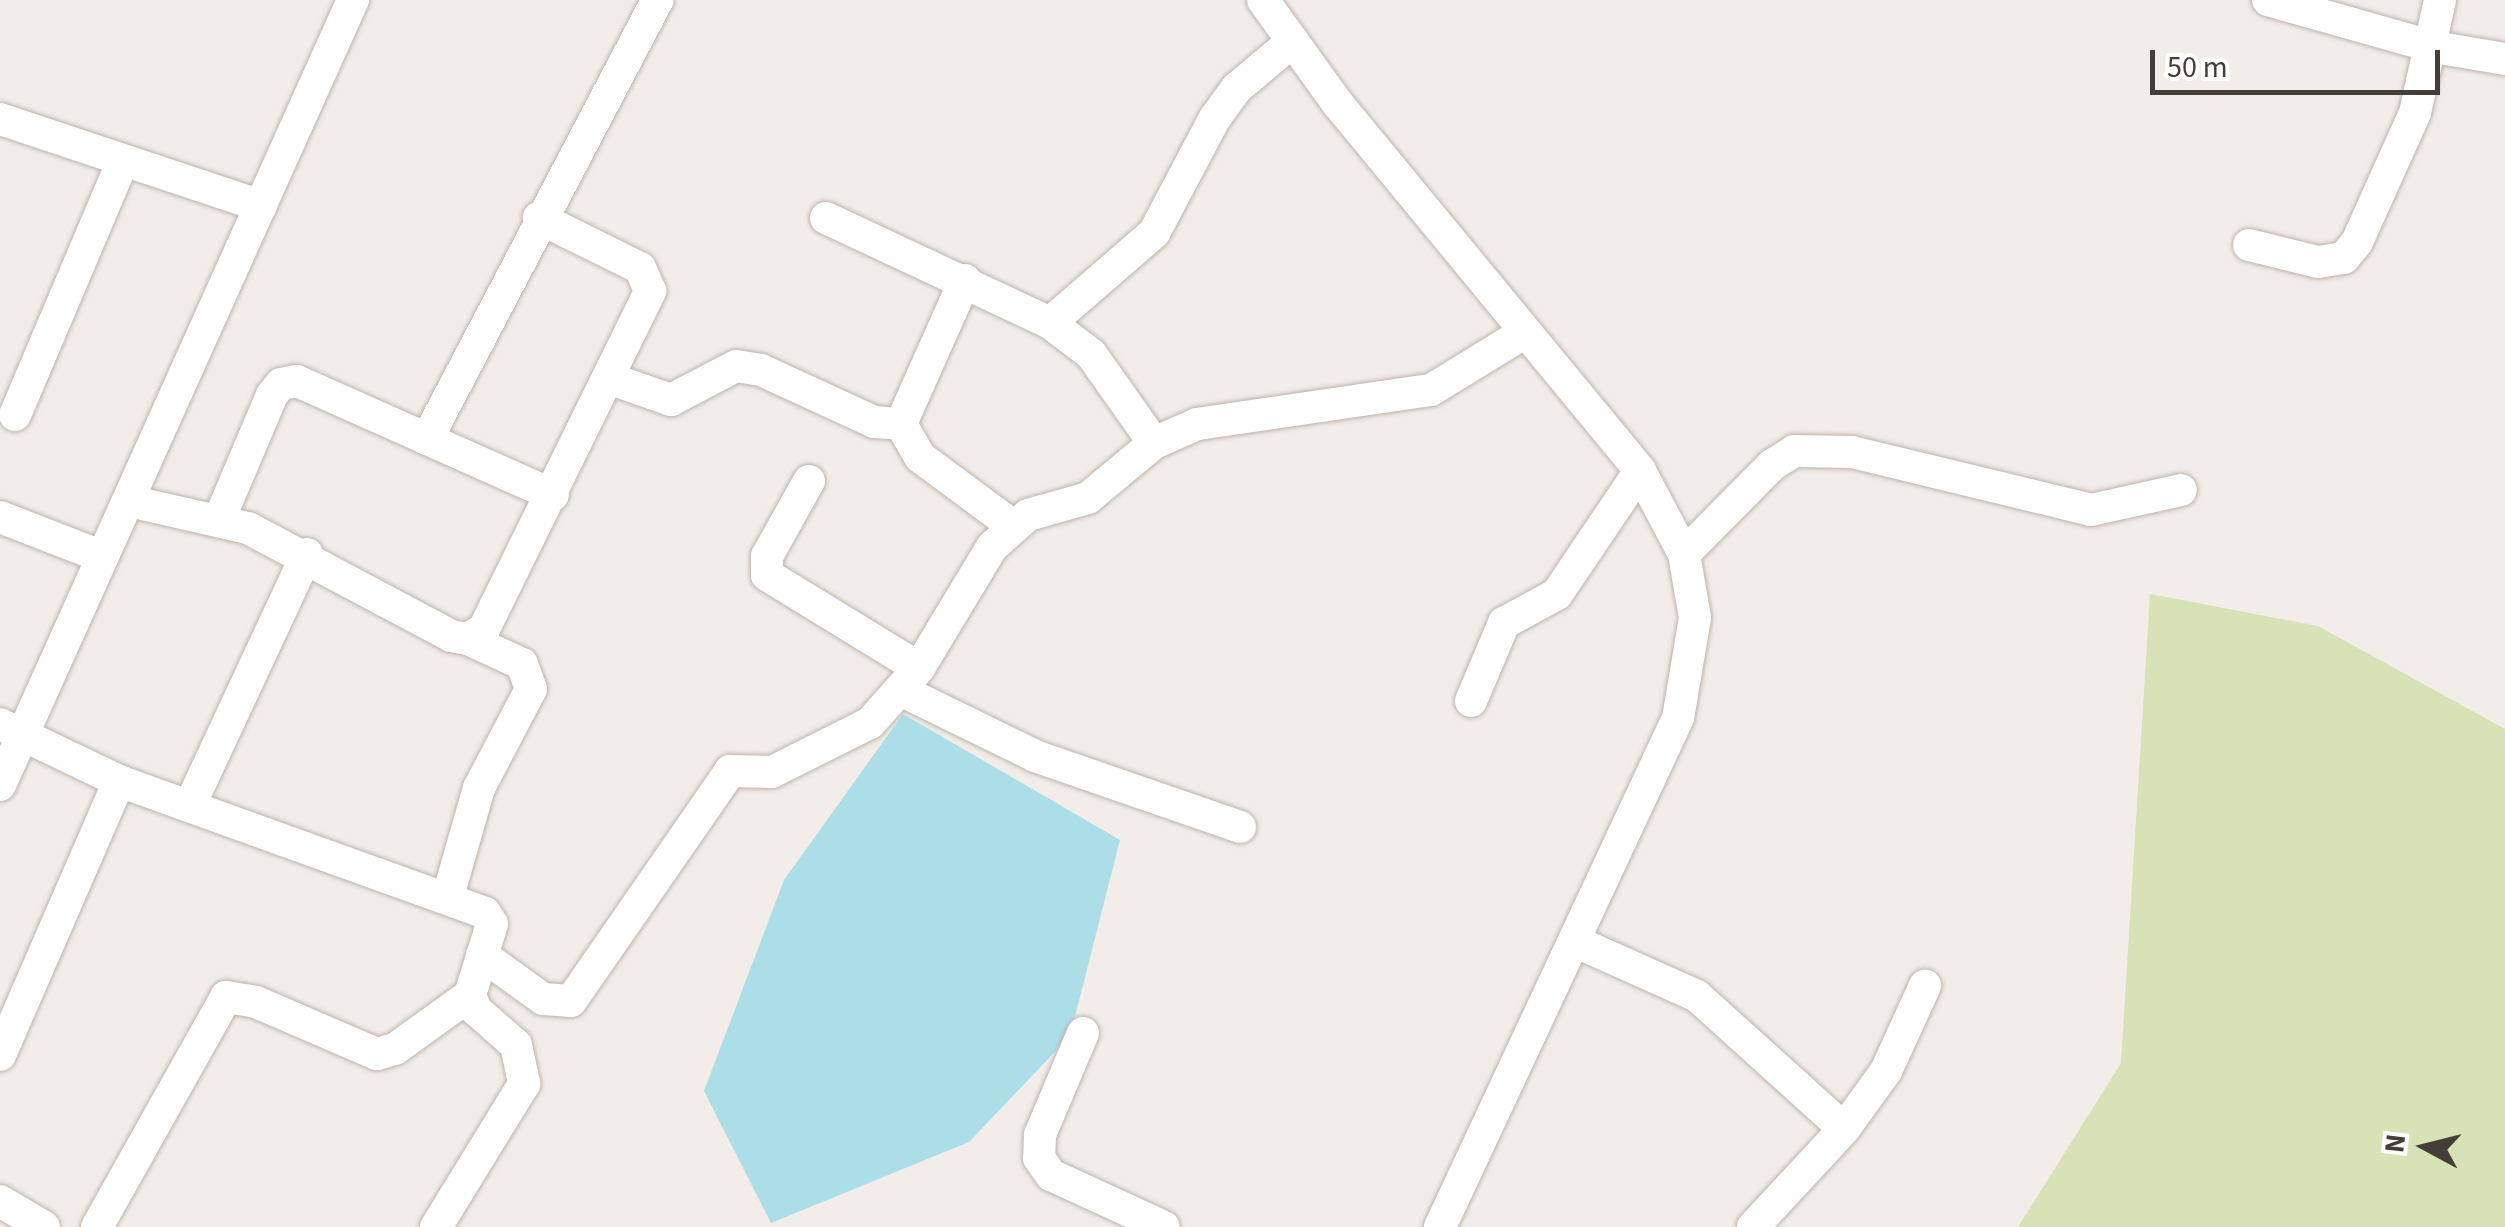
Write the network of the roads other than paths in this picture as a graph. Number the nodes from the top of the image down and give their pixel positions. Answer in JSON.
{"nodes":[{"id":1,"x":353,"y":0,"type":"edge"},
{"id":2,"x":657,"y":0,"type":"edge"},
{"id":3,"x":1262,"y":0,"type":"edge"},
{"id":4,"x":2268,"y":0,"type":"edge"},
{"id":5,"x":2440,"y":0,"type":"edge"},
{"id":6,"x":1293,"y":41,"type":"junction"},
{"id":7,"x":2434,"y":46,"type":"junction"},
{"id":8,"x":2505,"y":58,"type":"edge"},
{"id":9,"x":4,"y":132,"type":"edge"},
{"id":10,"x":123,"y":161,"type":"junction"},
{"id":11,"x":260,"y":206,"type":"junction"},
{"id":12,"x":539,"y":218,"type":"junction"},
{"id":13,"x":826,"y":218,"type":"dead end"},
{"id":14,"x":2249,"y":245,"type":"dead end"},
{"id":15,"x":965,"y":280,"type":"junction"},
{"id":16,"x":1050,"y":323,"type":"junction"},
{"id":17,"x":1524,"y":333,"type":"junction"},
{"id":18,"x":608,"y":378,"type":"junction"},
{"id":19,"x":15,"y":415,"type":"dead end"},
{"id":20,"x":901,"y":424,"type":"junction"},
{"id":21,"x":427,"y":439,"type":"junction"},
{"id":22,"x":1154,"y":444,"type":"junction"},
{"id":23,"x":1640,"y":471,"type":"junction"},
{"id":24,"x":809,"y":481,"type":"dead end"},
{"id":25,"x":2181,"y":490,"type":"dead end"},
{"id":26,"x":553,"y":495,"type":"junction"},
{"id":27,"x":128,"y":501,"type":"junction"},
{"id":28,"x":0,"y":516,"type":"edge"},
{"id":29,"x":219,"y":520,"type":"junction"},
{"id":30,"x":1012,"y":525,"type":"junction"},
{"id":31,"x":307,"y":554,"type":"junction"},
{"id":32,"x":1684,"y":554,"type":"junction"},
{"id":33,"x":103,"y":557,"type":"junction"},
{"id":34,"x":468,"y":639,"type":"junction"},
{"id":35,"x":910,"y":680,"type":"junction"},
{"id":36,"x":1472,"y":701,"type":"dead end"},
{"id":37,"x":11,"y":729,"type":"edge"},
{"id":38,"x":119,"y":781,"type":"junction"},
{"id":39,"x":0,"y":785,"type":"edge"},
{"id":40,"x":190,"y":806,"type":"junction"},
{"id":41,"x":1240,"y":827,"type":"dead end"},
{"id":42,"x":448,"y":896,"type":"junction"},
{"id":43,"x":1574,"y":941,"type":"junction"},
{"id":44,"x":482,"y":955,"type":"junction"},
{"id":45,"x":1925,"y":986,"type":"dead end"},
{"id":46,"x":470,"y":996,"type":"junction"},
{"id":47,"x":1083,"y":1033,"type":"dead end"},
{"id":48,"x":0,"y":1055,"type":"edge"},
{"id":49,"x":1844,"y":1130,"type":"junction"},
{"id":50,"x":0,"y":1200,"type":"edge"},
{"id":51,"x":44,"y":1227,"type":"edge"},
{"id":52,"x":96,"y":1227,"type":"edge"},
{"id":53,"x":436,"y":1227,"type":"edge"},
{"id":54,"x":1164,"y":1227,"type":"edge"},
{"id":55,"x":1440,"y":1227,"type":"edge"},
{"id":56,"x":1753,"y":1227,"type":"edge"}],
"edges":[{"from":1,"to":11,"type":"street"},
{"from":2,"to":12,"type":"street"},
{"from":3,"to":6,"type":"street"},
{"from":4,"to":7,"type":"street"},
{"from":5,"to":7,"type":"street"},
{"from":6,"to":16,"type":"street"},
{"from":6,"to":17,"type":"street"},
{"from":7,"to":8,"type":"street"},
{"from":7,"to":14,"type":"street"},
{"from":9,"to":10,"type":"street"},
{"from":10,"to":11,"type":"street"},
{"from":10,"to":19,"type":"street"},
{"from":11,"to":27,"type":"street"},
{"from":12,"to":18,"type":"street"},
{"from":12,"to":21,"type":"street"},
{"from":13,"to":15,"type":"street"},
{"from":15,"to":16,"type":"street"},
{"from":15,"to":20,"type":"street"},
{"from":16,"to":22,"type":"street"},
{"from":17,"to":22,"type":"street"},
{"from":17,"to":23,"type":"street"},
{"from":18,"to":20,"type":"street"},
{"from":18,"to":26,"type":"street"},
{"from":20,"to":30,"type":"street"},
{"from":21,"to":26,"type":"street"},
{"from":21,"to":29,"type":"street"},
{"from":22,"to":30,"type":"street"},
{"from":23,"to":32,"type":"street"},
{"from":23,"to":36,"type":"street"},
{"from":24,"to":35,"type":"street"},
{"from":25,"to":32,"type":"street"},
{"from":26,"to":34,"type":"street"},
{"from":27,"to":29,"type":"street"},
{"from":27,"to":33,"type":"street"},
{"from":28,"to":33,"type":"street"},
{"from":29,"to":31,"type":"street"},
{"from":30,"to":35,"type":"street"},
{"from":31,"to":34,"type":"street"},
{"from":31,"to":40,"type":"street"},
{"from":32,"to":43,"type":"street"},
{"from":33,"to":37,"type":"street"},
{"from":34,"to":42,"type":"street"},
{"from":35,"to":41,"type":"street"},
{"from":35,"to":44,"type":"street"},
{"from":37,"to":38,"type":"street"},
{"from":37,"to":39,"type":"street"},
{"from":38,"to":40,"type":"street"},
{"from":38,"to":48,"type":"street"},
{"from":40,"to":42,"type":"street"},
{"from":42,"to":44,"type":"street"},
{"from":43,"to":49,"type":"street"},
{"from":43,"to":55,"type":"street"},
{"from":44,"to":46,"type":"street"},
{"from":45,"to":49,"type":"street"},
{"from":46,"to":52,"type":"street"},
{"from":46,"to":53,"type":"street"},
{"from":47,"to":54,"type":"street"},
{"from":49,"to":56,"type":"street"},
{"from":50,"to":51,"type":"street"}]}
